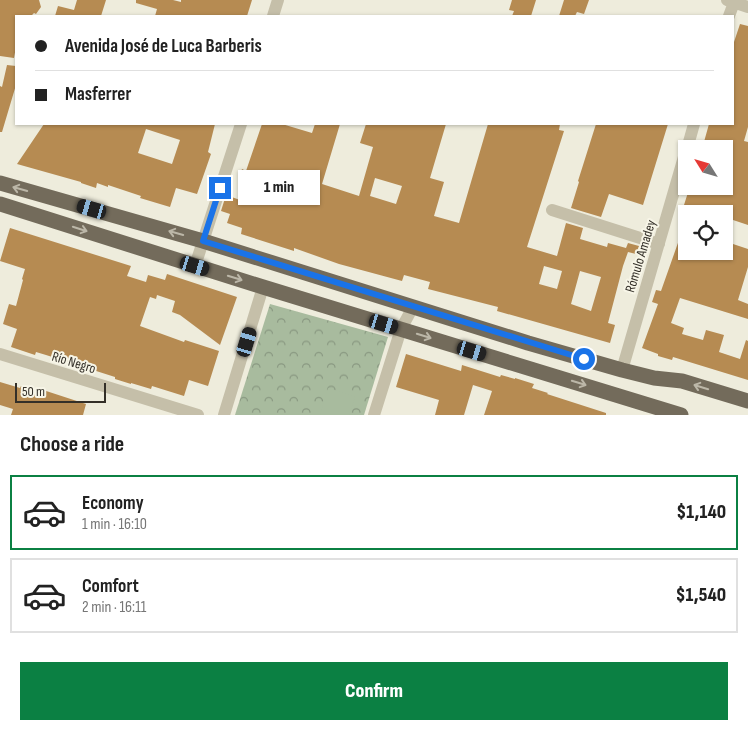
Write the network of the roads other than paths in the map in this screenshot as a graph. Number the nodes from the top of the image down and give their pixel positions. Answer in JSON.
{"nodes":[{"id":1,"x":278,"y":0,"type":"edge"},
{"id":2,"x":732,"y":1,"type":"edge"},
{"id":3,"x":748,"y":7,"type":"edge"},
{"id":4,"x":273,"y":15,"type":"edge"},
{"id":5,"x":729,"y":15,"type":"edge"},
{"id":6,"x":240,"y":125,"type":"edge"},
{"id":7,"x":694,"y":125,"type":"edge"},
{"id":8,"x":689,"y":140,"type":"edge"},
{"id":9,"x":678,"y":176,"type":"edge"},
{"id":10,"x":0,"y":183,"type":"edge"},
{"id":11,"x":0,"y":204,"type":"edge"},
{"id":12,"x":552,"y":210,"type":"dead end"},
{"id":13,"x":203,"y":241,"type":"junction"},
{"id":14,"x":658,"y":244,"type":"junction"},
{"id":15,"x":195,"y":266,"type":"junction"},
{"id":16,"x":263,"y":287,"type":"junction"},
{"id":17,"x":413,"y":307,"type":"junction"},
{"id":18,"x":401,"y":329,"type":"junction"},
{"id":19,"x":0,"y":354,"type":"edge"},
{"id":20,"x":622,"y":370,"type":"junction"},
{"id":21,"x":748,"y":401,"type":"edge"},
{"id":22,"x":198,"y":415,"type":"edge"},
{"id":23,"x":224,"y":415,"type":"edge"},
{"id":24,"x":374,"y":415,"type":"edge"},
{"id":25,"x":681,"y":415,"type":"edge"}],
"edges":[{"from":1,"to":4,"type":"street"},
{"from":2,"to":3,"type":"street"},
{"from":2,"to":5,"type":"street"},
{"from":6,"to":13,"type":"street"},
{"from":7,"to":8,"type":"street","name":"Rómulo Amadey"},
{"from":9,"to":14,"type":"street","name":"Rómulo Amadey"},
{"from":13,"to":10,"type":"main road","one_way":true},
{"from":11,"to":15,"type":"main road","one_way":true},
{"from":12,"to":14,"type":"street"},
{"from":13,"to":15,"type":"street"},
{"from":13,"to":17,"type":"main road"},
{"from":14,"to":20,"type":"street","name":"Rómulo Amadey"},
{"from":15,"to":16,"type":"main road","one_way":true},
{"from":16,"to":18,"type":"main road"},
{"from":16,"to":23,"type":"street"},
{"from":17,"to":18,"type":"street"},
{"from":17,"to":20,"type":"main road"},
{"from":18,"to":24,"type":"street"},
{"from":18,"to":25,"type":"main road","one_way":true},
{"from":19,"to":22,"type":"street","name":"Río Negro"},
{"from":21,"to":20,"type":"main road","one_way":true}]}
